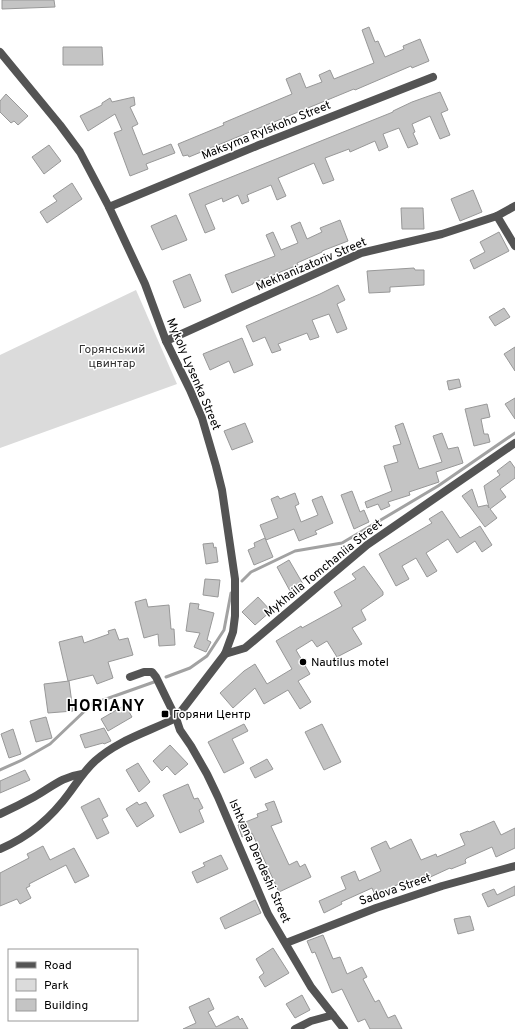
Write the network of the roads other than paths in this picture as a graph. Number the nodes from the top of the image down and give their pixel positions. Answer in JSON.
{"nodes":[{"id":1,"x":0,"y":52,"type":"edge"},
{"id":2,"x":3,"y":61,"type":"edge"},
{"id":3,"x":433,"y":77,"type":"dead end"},
{"id":4,"x":515,"y":206,"type":"edge"},
{"id":5,"x":109,"y":207,"type":"junction"},
{"id":6,"x":497,"y":216,"type":"junction"},
{"id":7,"x":515,"y":246,"type":"edge"},
{"id":8,"x":166,"y":341,"type":"junction"},
{"id":9,"x":515,"y":443,"type":"edge"},
{"id":10,"x":225,"y":654,"type":"junction"},
{"id":11,"x":130,"y":677,"type":"dead end"},
{"id":12,"x":176,"y":718,"type":"junction"},
{"id":13,"x":82,"y":774,"type":"junction"},
{"id":14,"x":0,"y":814,"type":"edge"},
{"id":15,"x":0,"y":849,"type":"edge"},
{"id":16,"x":515,"y":866,"type":"edge"},
{"id":17,"x":286,"y":943,"type":"junction"},
{"id":18,"x":333,"y":1015,"type":"junction"},
{"id":19,"x":295,"y":1029,"type":"edge"},
{"id":20,"x":344,"y":1029,"type":"edge"}],
"edges":[{"from":1,"to":2,"type":"street","name":"Mykoly Lysenka Street"},
{"from":2,"to":5,"type":"street","name":"Mykoly Lysenka Street"},
{"from":3,"to":5,"type":"street","name":"Maksyma Rylskoho Street"},
{"from":4,"to":6,"type":"street","name":"Mekhanizatoriv Street"},
{"from":5,"to":8,"type":"street","name":"Mykoly Lysenka Street"},
{"from":6,"to":7,"type":"street"},
{"from":6,"to":8,"type":"street","name":"Mekhanizatoriv Street"},
{"from":8,"to":10,"type":"street","name":"Mykoly Lysenka Street"},
{"from":9,"to":10,"type":"street","name":"Mykhaila Tomchaniia Street"},
{"from":10,"to":12,"type":"street","name":"Mykoly Lysenka Street"},
{"from":11,"to":12,"type":"street"},
{"from":12,"to":13,"type":"street"},
{"from":12,"to":17,"type":"street","name":"Ishtvana Dendeshi Street"},
{"from":13,"to":14,"type":"street"},
{"from":13,"to":15,"type":"street"},
{"from":16,"to":17,"type":"street","name":"Sadova Street"},
{"from":17,"to":18,"type":"street","name":"Ishtvana Dendeshi Street"},
{"from":18,"to":19,"type":"street"},
{"from":18,"to":20,"type":"street","name":"Ishtvana Dendeshi Street"}]}
